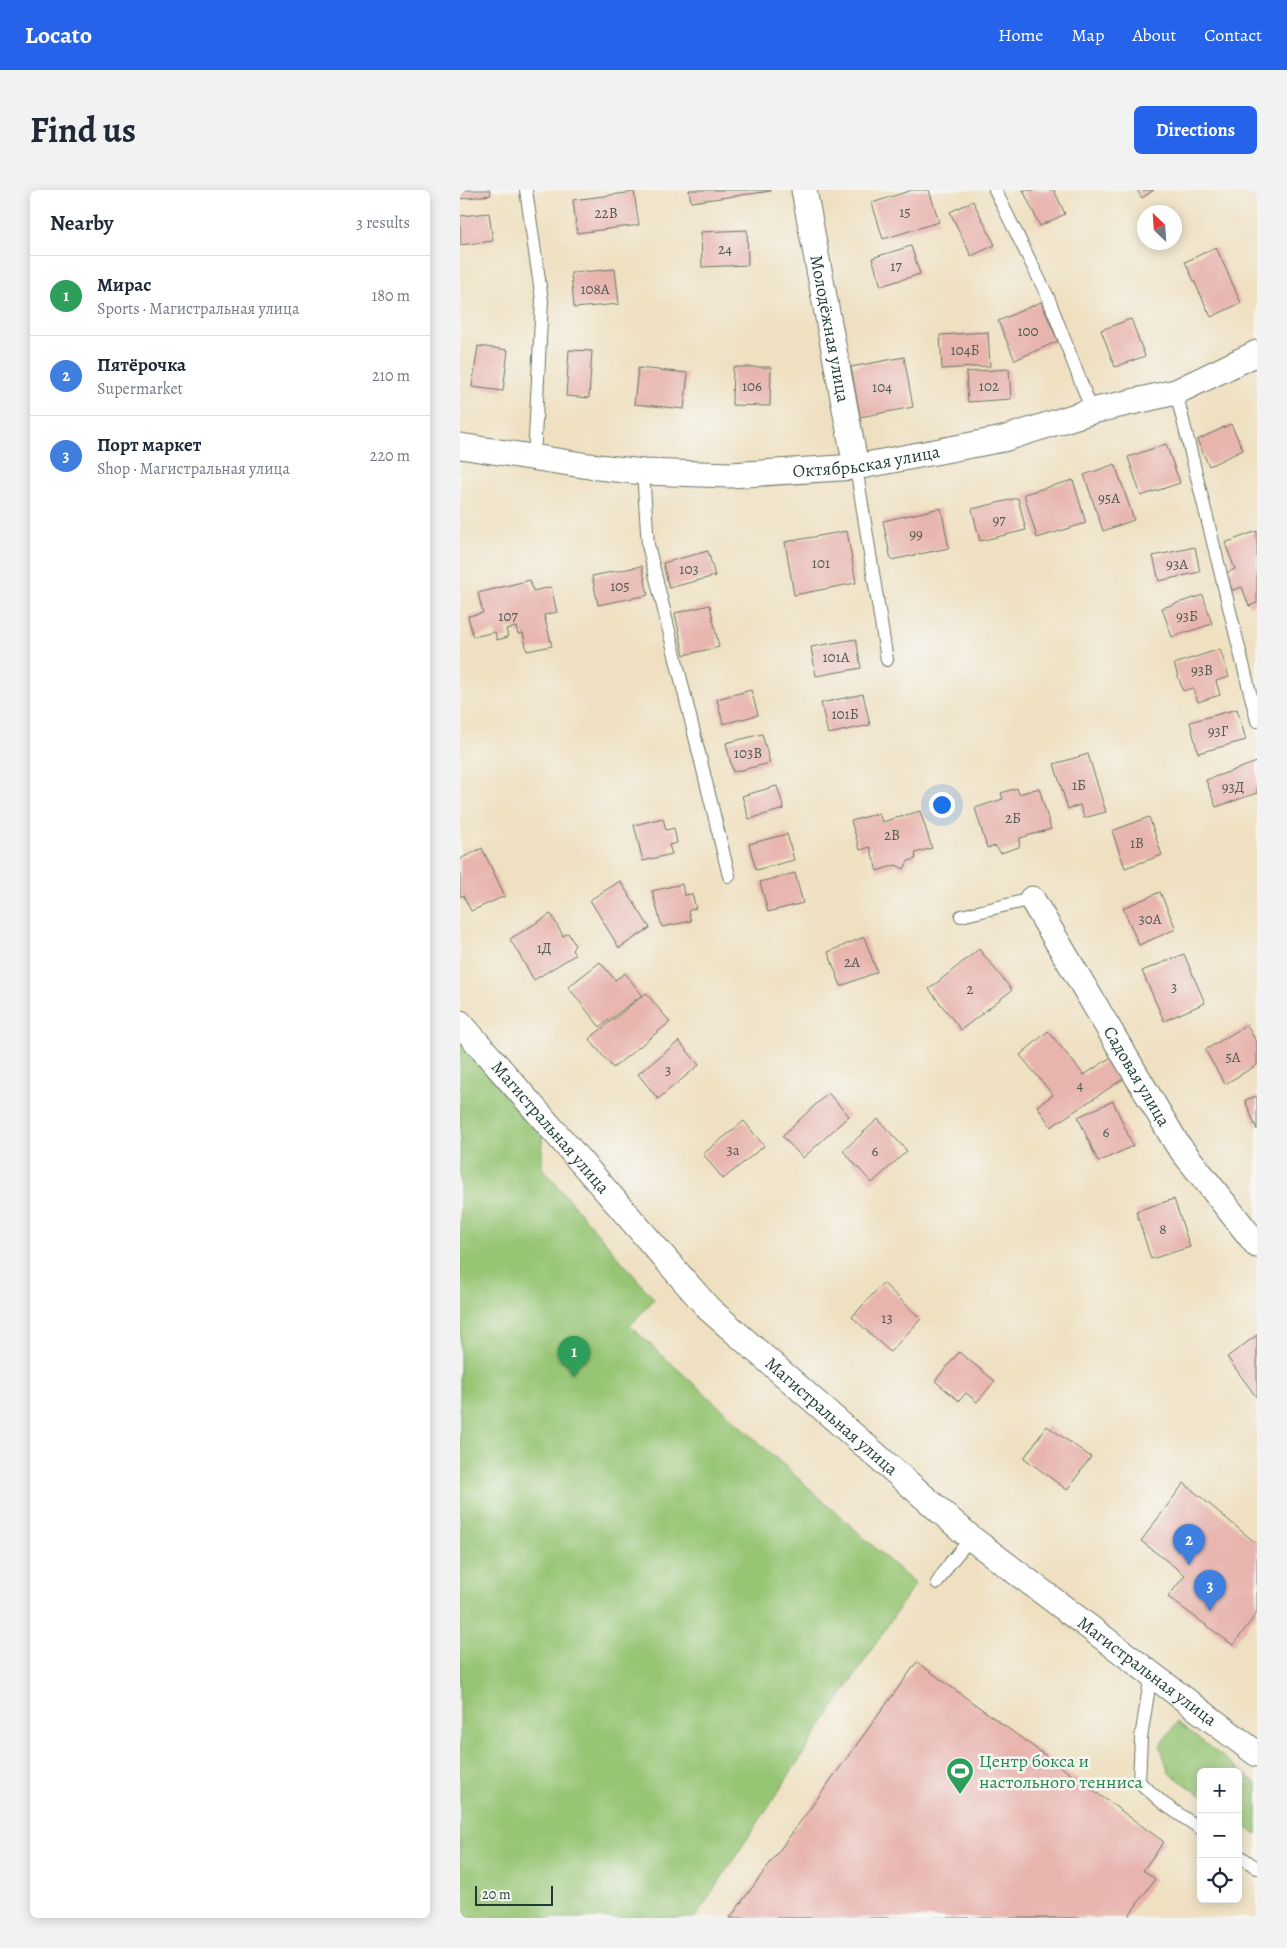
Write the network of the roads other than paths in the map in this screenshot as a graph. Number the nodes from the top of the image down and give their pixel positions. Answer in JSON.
{"nodes":[{"id":1,"x":526,"y":190,"type":"edge"},
{"id":2,"x":804,"y":190,"type":"edge"},
{"id":3,"x":995,"y":190,"type":"edge"},
{"id":4,"x":1257,"y":353,"type":"edge"},
{"id":5,"x":1176,"y":392,"type":"junction"},
{"id":6,"x":1092,"y":411,"type":"junction"},
{"id":7,"x":460,"y":446,"type":"edge"},
{"id":8,"x":534,"y":458,"type":"junction"},
{"id":9,"x":856,"y":467,"type":"junction"},
{"id":10,"x":643,"y":472,"type":"junction"},
{"id":11,"x":888,"y":660,"type":"dead end"},
{"id":12,"x":1257,"y":721,"type":"edge"},
{"id":13,"x":729,"y":876,"type":"dead end"},
{"id":14,"x":1032,"y":899,"type":"joint"},
{"id":15,"x":961,"y":916,"type":"dead end"},
{"id":16,"x":460,"y":1022,"type":"edge"},
{"id":17,"x":1257,"y":1244,"type":"edge"},
{"id":18,"x":971,"y":1538,"type":"junction"},
{"id":19,"x":937,"y":1583,"type":"dead end"},
{"id":20,"x":1151,"y":1674,"type":"junction"},
{"id":21,"x":1257,"y":1754,"type":"edge"},
{"id":22,"x":1197,"y":1826,"type":"edge"},
{"id":23,"x":1242,"y":1858,"type":"edge"},
{"id":24,"x":1257,"y":1868,"type":"edge"}],
"edges":[{"from":1,"to":8,"type":"lane"},
{"from":2,"to":9,"type":"street","name":"Молодёжная улица"},
{"from":3,"to":6,"type":"lane"},
{"from":4,"to":5,"type":"street","name":"Октябрьская улица"},
{"from":5,"to":6,"type":"street","name":"Октябрьская улица"},
{"from":5,"to":12,"type":"lane"},
{"from":6,"to":9,"type":"street","name":"Октябрьская улица"},
{"from":7,"to":8,"type":"street","name":"Октябрьская улица"},
{"from":8,"to":10,"type":"street","name":"Октябрьская улица"},
{"from":9,"to":10,"type":"street","name":"Октябрьская улица"},
{"from":9,"to":11,"type":"lane"},
{"from":10,"to":13,"type":"lane"},
{"from":14,"to":15,"type":"lane"},
{"from":14,"to":17,"type":"street","name":"Садовая улица"},
{"from":16,"to":18,"type":"street","name":"Магистральная улица"},
{"from":18,"to":19,"type":"lane"},
{"from":18,"to":20,"type":"street","name":"Магистральная улица"},
{"from":20,"to":21,"type":"street","name":"Магистральная улица"},
{"from":20,"to":22,"type":"lane"},
{"from":23,"to":24,"type":"lane"}]}
